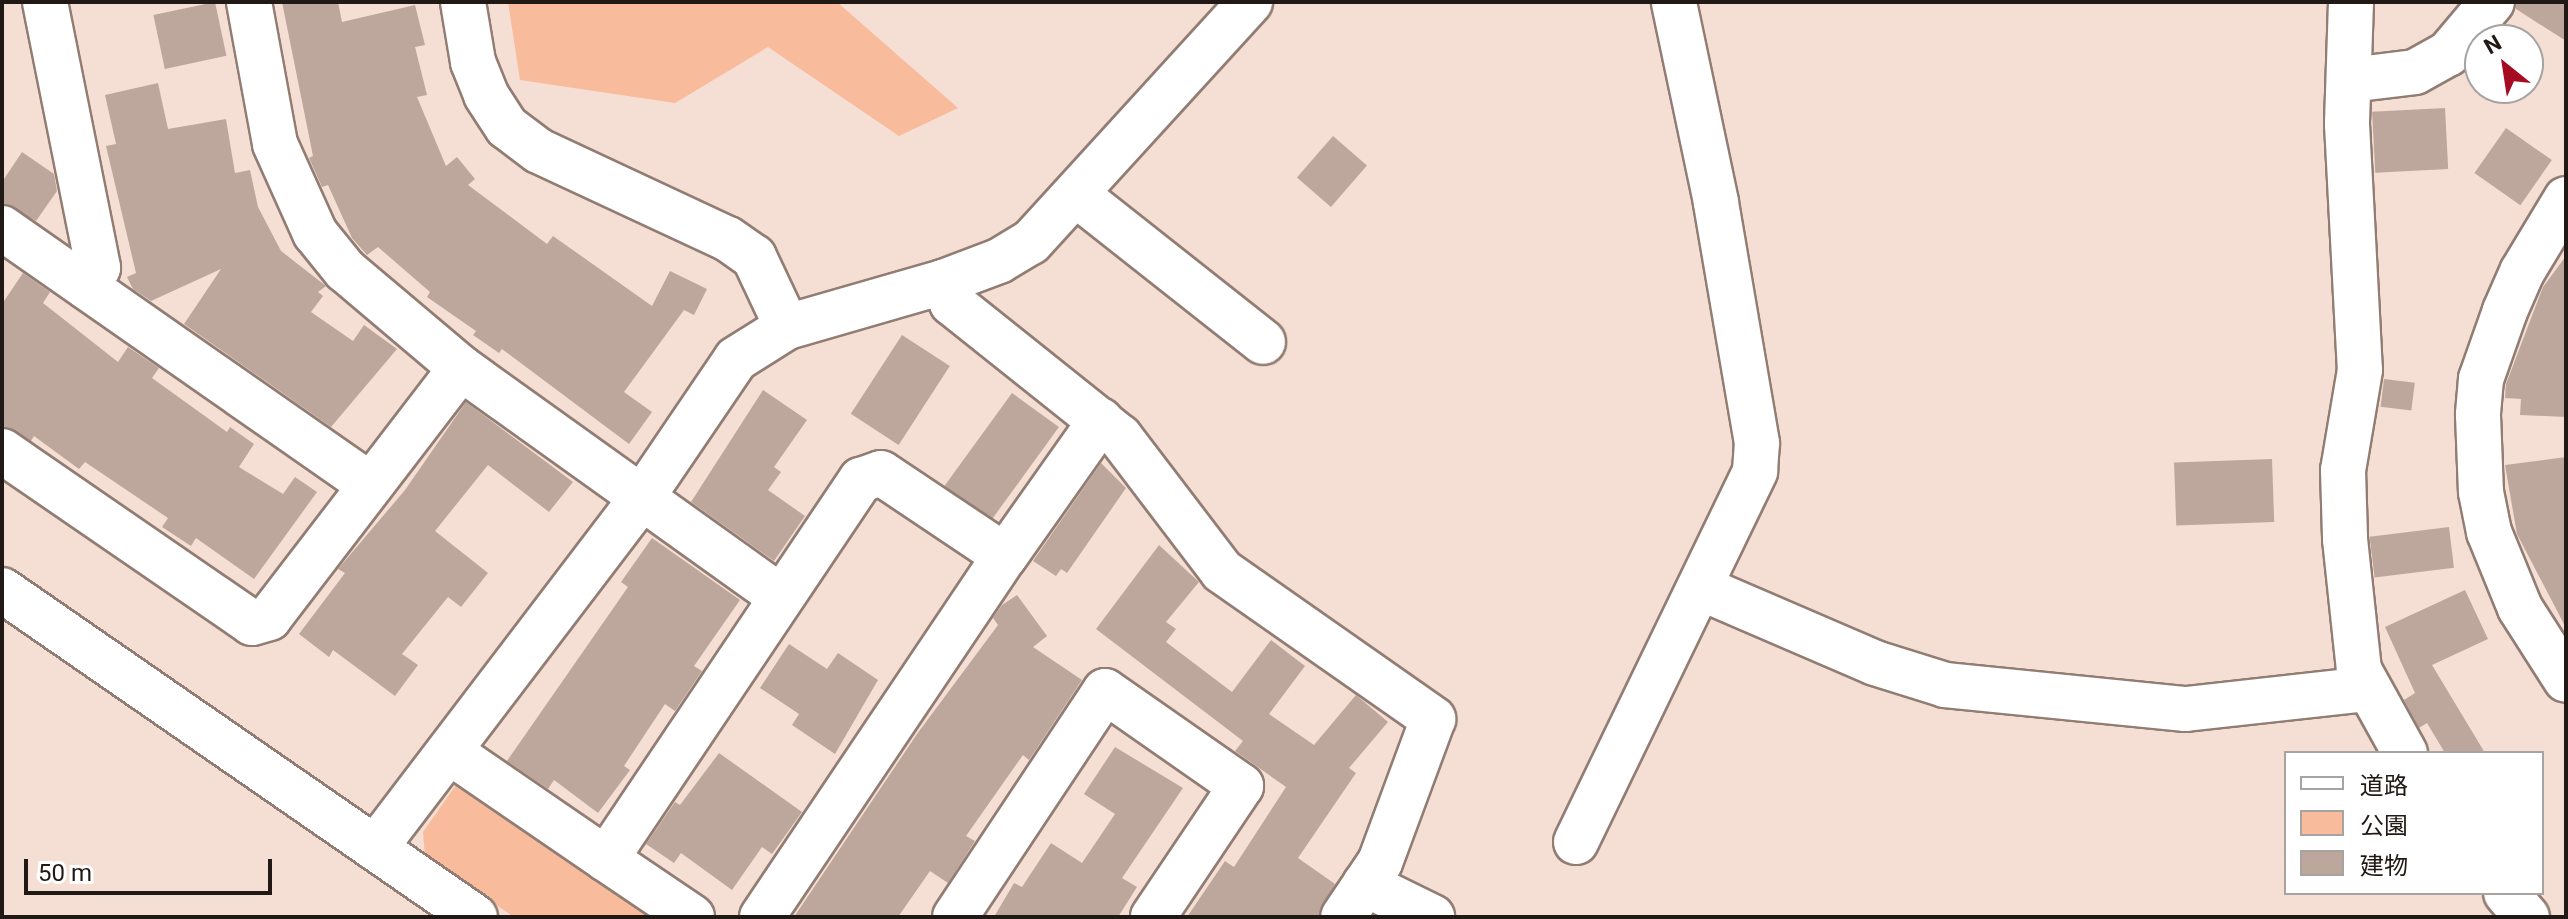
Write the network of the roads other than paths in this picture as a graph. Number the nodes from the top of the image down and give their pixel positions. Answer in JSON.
{"nodes":[{"id":1,"x":45,"y":2,"type":"edge"},
{"id":2,"x":249,"y":2,"type":"edge"},
{"id":3,"x":463,"y":2,"type":"edge"},
{"id":4,"x":1250,"y":2,"type":"edge"},
{"id":5,"x":1674,"y":2,"type":"edge"},
{"id":6,"x":2351,"y":2,"type":"edge"},
{"id":7,"x":2492,"y":2,"type":"edge"},
{"id":8,"x":2350,"y":80,"type":"junction"},
{"id":9,"x":1077,"y":195,"type":"junction"},
{"id":10,"x":2566,"y":199,"type":"edge"},
{"id":11,"x":2,"y":228,"type":"edge"},
{"id":12,"x":954,"y":278,"type":"junction"},
{"id":13,"x":87,"y":287,"type":"junction"},
{"id":14,"x":787,"y":327,"type":"junction"},
{"id":15,"x":1263,"y":342,"type":"dead end"},
{"id":16,"x":461,"y":368,"type":"junction"},
{"id":17,"x":1101,"y":420,"type":"junction"},
{"id":18,"x":2,"y":451,"type":"edge"},
{"id":19,"x":370,"y":485,"type":"junction"},
{"id":20,"x":641,"y":499,"type":"junction"},
{"id":21,"x":1005,"y":556,"type":"junction"},
{"id":22,"x":1701,"y":588,"type":"junction"},
{"id":23,"x":2,"y":590,"type":"edge"},
{"id":24,"x":781,"y":597,"type":"junction"},
{"id":25,"x":2566,"y":680,"type":"edge"},
{"id":26,"x":2368,"y":689,"type":"junction"},
{"id":27,"x":2404,"y":751,"type":"edge"},
{"id":28,"x":466,"y":763,"type":"dead end"},
{"id":29,"x":1576,"y":842,"type":"dead end"},
{"id":30,"x":375,"y":848,"type":"junction"},
{"id":31,"x":606,"y":859,"type":"junction"},
{"id":32,"x":2508,"y":895,"type":"edge"},
{"id":33,"x":1354,"y":900,"type":"edge"},
{"id":34,"x":475,"y":917,"type":"edge"},
{"id":35,"x":692,"y":917,"type":"edge"},
{"id":36,"x":762,"y":917,"type":"edge"},
{"id":37,"x":955,"y":917,"type":"edge"},
{"id":38,"x":1153,"y":917,"type":"edge"},
{"id":39,"x":1432,"y":917,"type":"edge"},
{"id":40,"x":2527,"y":917,"type":"edge"}],
"edges":[{"from":1,"to":13,"type":"street"},
{"from":2,"to":16,"type":"street"},
{"from":3,"to":14,"type":"street"},
{"from":4,"to":9,"type":"street"},
{"from":5,"to":22,"type":"street"},
{"from":6,"to":8,"type":"street"},
{"from":7,"to":8,"type":"street"},
{"from":8,"to":26,"type":"street"},
{"from":9,"to":12,"type":"street"},
{"from":9,"to":15,"type":"street"},
{"from":10,"to":25,"type":"street"},
{"from":11,"to":13,"type":"street"},
{"from":12,"to":14,"type":"street"},
{"from":12,"to":17,"type":"street"},
{"from":13,"to":19,"type":"street"},
{"from":14,"to":20,"type":"street"},
{"from":16,"to":19,"type":"street"},
{"from":16,"to":20,"type":"street"},
{"from":17,"to":21,"type":"street"},
{"from":17,"to":33,"type":"street"},
{"from":18,"to":19,"type":"street"},
{"from":20,"to":24,"type":"street"},
{"from":20,"to":30,"type":"street"},
{"from":21,"to":24,"type":"street"},
{"from":21,"to":36,"type":"street"},
{"from":22,"to":26,"type":"street"},
{"from":22,"to":29,"type":"street"},
{"from":23,"to":30,"type":"street"},
{"from":24,"to":31,"type":"street"},
{"from":26,"to":27,"type":"street"},
{"from":28,"to":31,"type":"street"},
{"from":30,"to":34,"type":"street"},
{"from":31,"to":35,"type":"street"},
{"from":32,"to":40,"type":"street"},
{"from":33,"to":39,"type":"street"},
{"from":37,"to":38,"type":"street"}]}
